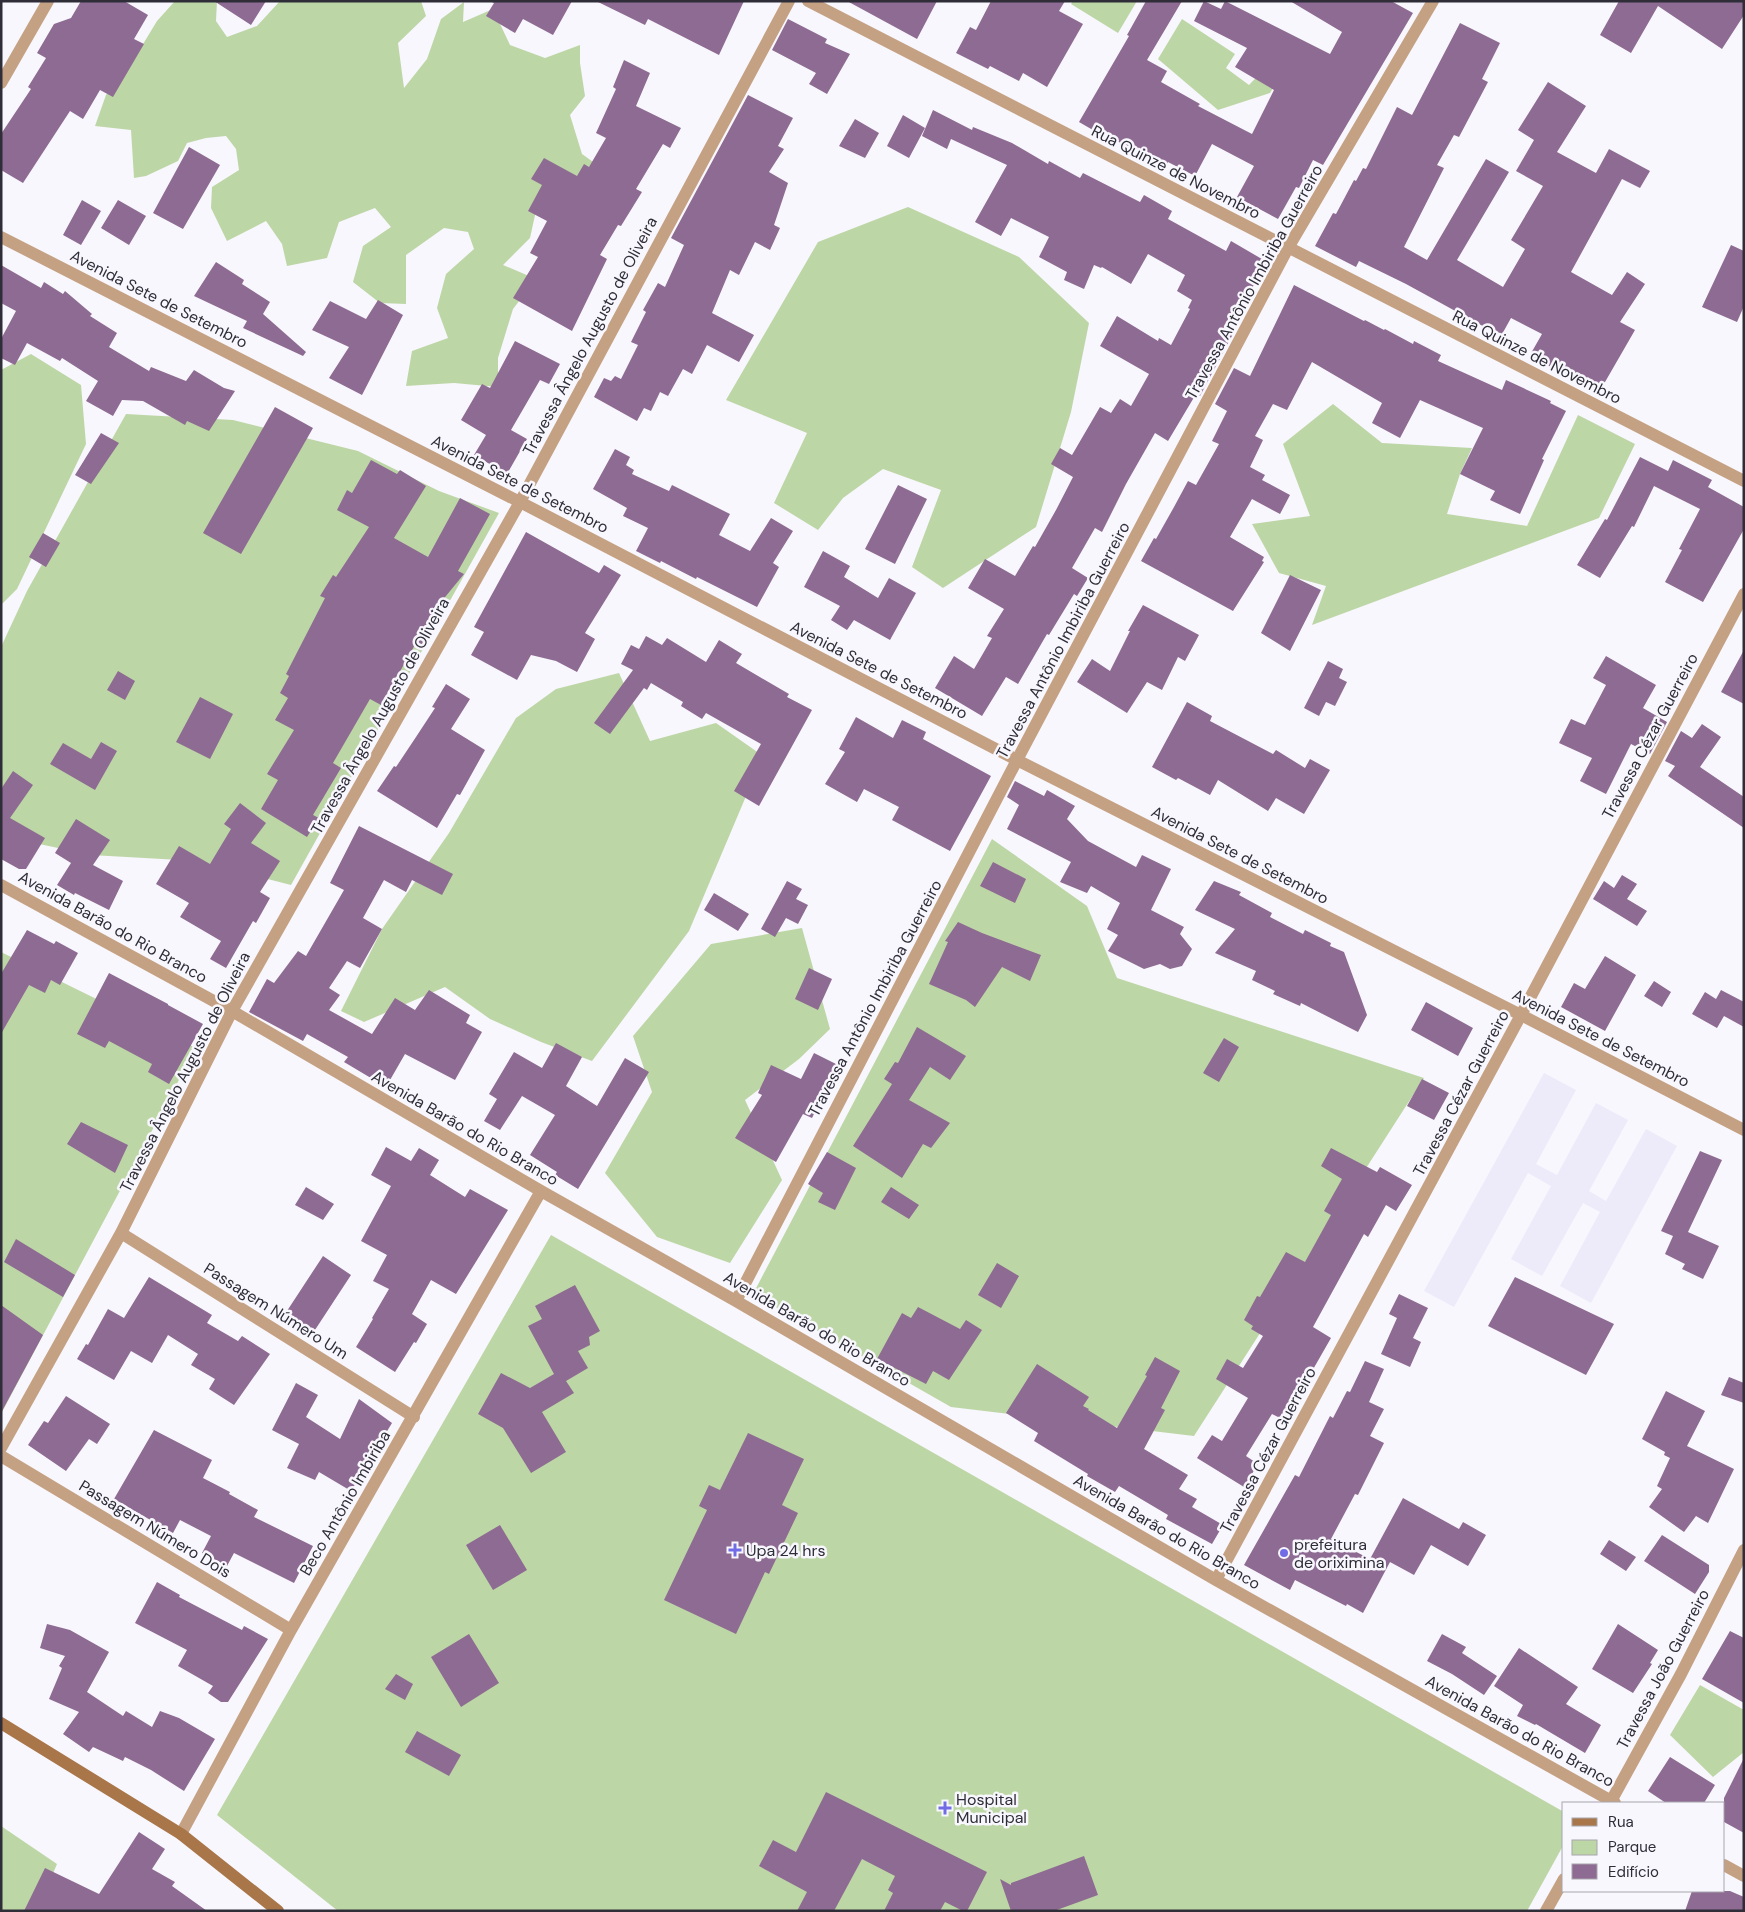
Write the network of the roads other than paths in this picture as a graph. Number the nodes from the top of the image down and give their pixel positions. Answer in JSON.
{"nodes":[{"id":1,"x":48,"y":1,"type":"edge"},
{"id":2,"x":788,"y":1,"type":"edge"},
{"id":3,"x":808,"y":1,"type":"edge"},
{"id":4,"x":1433,"y":1,"type":"edge"},
{"id":5,"x":1,"y":83,"type":"edge"},
{"id":6,"x":1,"y":237,"type":"edge"},
{"id":7,"x":1288,"y":248,"type":"junction"},
{"id":8,"x":1744,"y":480,"type":"edge"},
{"id":9,"x":520,"y":502,"type":"junction"},
{"id":10,"x":1744,"y":594,"type":"edge"},
{"id":11,"x":1017,"y":760,"type":"junction"},
{"id":12,"x":1,"y":885,"type":"edge"},
{"id":13,"x":232,"y":1011,"type":"junction"},
{"id":14,"x":1522,"y":1015,"type":"junction"},
{"id":15,"x":1744,"y":1130,"type":"edge"},
{"id":16,"x":541,"y":1191,"type":"junction"},
{"id":17,"x":121,"y":1233,"type":"junction"},
{"id":18,"x":736,"y":1301,"type":"junction"},
{"id":19,"x":414,"y":1417,"type":"junction"},
{"id":20,"x":1,"y":1448,"type":"edge"},
{"id":21,"x":1,"y":1456,"type":"edge"},
{"id":22,"x":1744,"y":1550,"type":"edge"},
{"id":23,"x":1216,"y":1580,"type":"junction"},
{"id":24,"x":291,"y":1630,"type":"junction"},
{"id":25,"x":1,"y":1723,"type":"edge"},
{"id":26,"x":1612,"y":1802,"type":"edge"},
{"id":27,"x":181,"y":1834,"type":"junction"},
{"id":28,"x":1725,"y":1866,"type":"edge"},
{"id":29,"x":1744,"y":1876,"type":"edge"},
{"id":30,"x":1562,"y":1883,"type":"edge"},
{"id":31,"x":278,"y":1911,"type":"edge"},
{"id":32,"x":1546,"y":1911,"type":"edge"}],
"edges":[{"from":1,"to":5,"type":"street"},
{"from":2,"to":9,"type":"street","name":"Travessa Ângelo Augusto de Oliveira"},
{"from":3,"to":7,"type":"street","name":"Rua Quinze de Novembro"},
{"from":4,"to":7,"type":"street","name":"Travessa Antônio Imbiriba Guerreiro"},
{"from":6,"to":9,"type":"street","name":"Avenida Sete de Setembro"},
{"from":7,"to":8,"type":"street","name":"Rua Quinze de Novembro"},
{"from":7,"to":11,"type":"street","name":"Travessa Antônio Imbiriba Guerreiro"},
{"from":9,"to":11,"type":"street","name":"Avenida Sete de Setembro"},
{"from":9,"to":13,"type":"street","name":"Travessa Ângelo Augusto de Oliveira"},
{"from":10,"to":14,"type":"street","name":"Travessa Cézar Guerreiro"},
{"from":11,"to":14,"type":"street","name":"Avenida Sete de Setembro"},
{"from":11,"to":18,"type":"street","name":"Travessa Antônio Imbiriba Guerreiro"},
{"from":12,"to":13,"type":"street","name":"Avenida Barão do Rio Branco"},
{"from":13,"to":16,"type":"street","name":"Avenida Barão do Rio Branco"},
{"from":13,"to":17,"type":"street","name":"Travessa Ângelo Augusto de Oliveira"},
{"from":14,"to":15,"type":"street","name":"Avenida Sete de Setembro"},
{"from":14,"to":23,"type":"street","name":"Travessa Cézar Guerreiro"},
{"from":16,"to":18,"type":"street","name":"Avenida Barão do Rio Branco"},
{"from":16,"to":19,"type":"street","name":"Beco Antônio Imbiriba"},
{"from":17,"to":19,"type":"street","name":"Passagem Número Um"},
{"from":17,"to":20,"type":"street","name":"Travessa Ângelo Augusto de Oliveira"},
{"from":18,"to":23,"type":"street","name":"Avenida Barão do Rio Branco"},
{"from":19,"to":24,"type":"street","name":"Beco Antônio Imbiriba"},
{"from":21,"to":24,"type":"street","name":"Passagem Número Dois"},
{"from":22,"to":26,"type":"street","name":"Travessa João Guerreiro"},
{"from":23,"to":26,"type":"street","name":"Avenida Barão do Rio Branco"},
{"from":24,"to":27,"type":"street","name":"Beco Antônio Imbiriba"},
{"from":25,"to":27,"type":"street"},
{"from":27,"to":31,"type":"street"},
{"from":28,"to":29,"type":"street"},
{"from":30,"to":32,"type":"street"}]}
